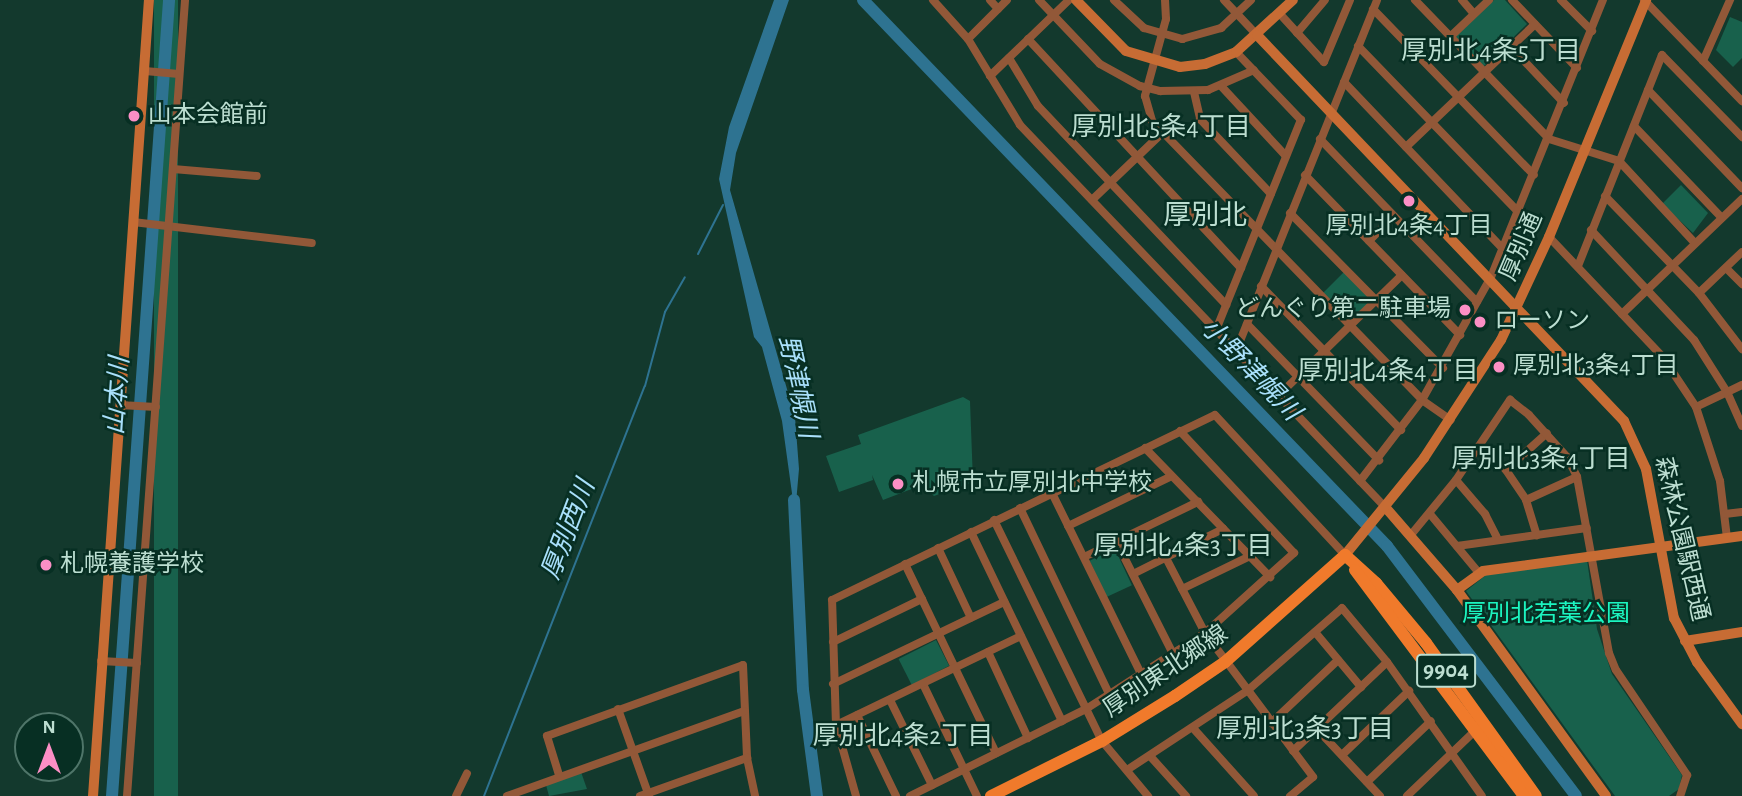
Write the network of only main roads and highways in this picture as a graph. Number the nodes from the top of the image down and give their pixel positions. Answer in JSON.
{"nodes":[{"id":1,"x":1479,"y":726,"type":"junction"},
{"id":2,"x":998,"y":795,"type":"edge"},
{"id":3,"x":1524,"y":796,"type":"edge"},
{"id":4,"x":1536,"y":796,"type":"edge"}],
"edges":[{"from":1,"to":2,"type":"main road","name":"厚別東北郷線","number":"9904"},
{"from":1,"to":3,"type":"main road","number":"9904"},
{"from":1,"to":4,"type":"main road","number":"9904"}]}
